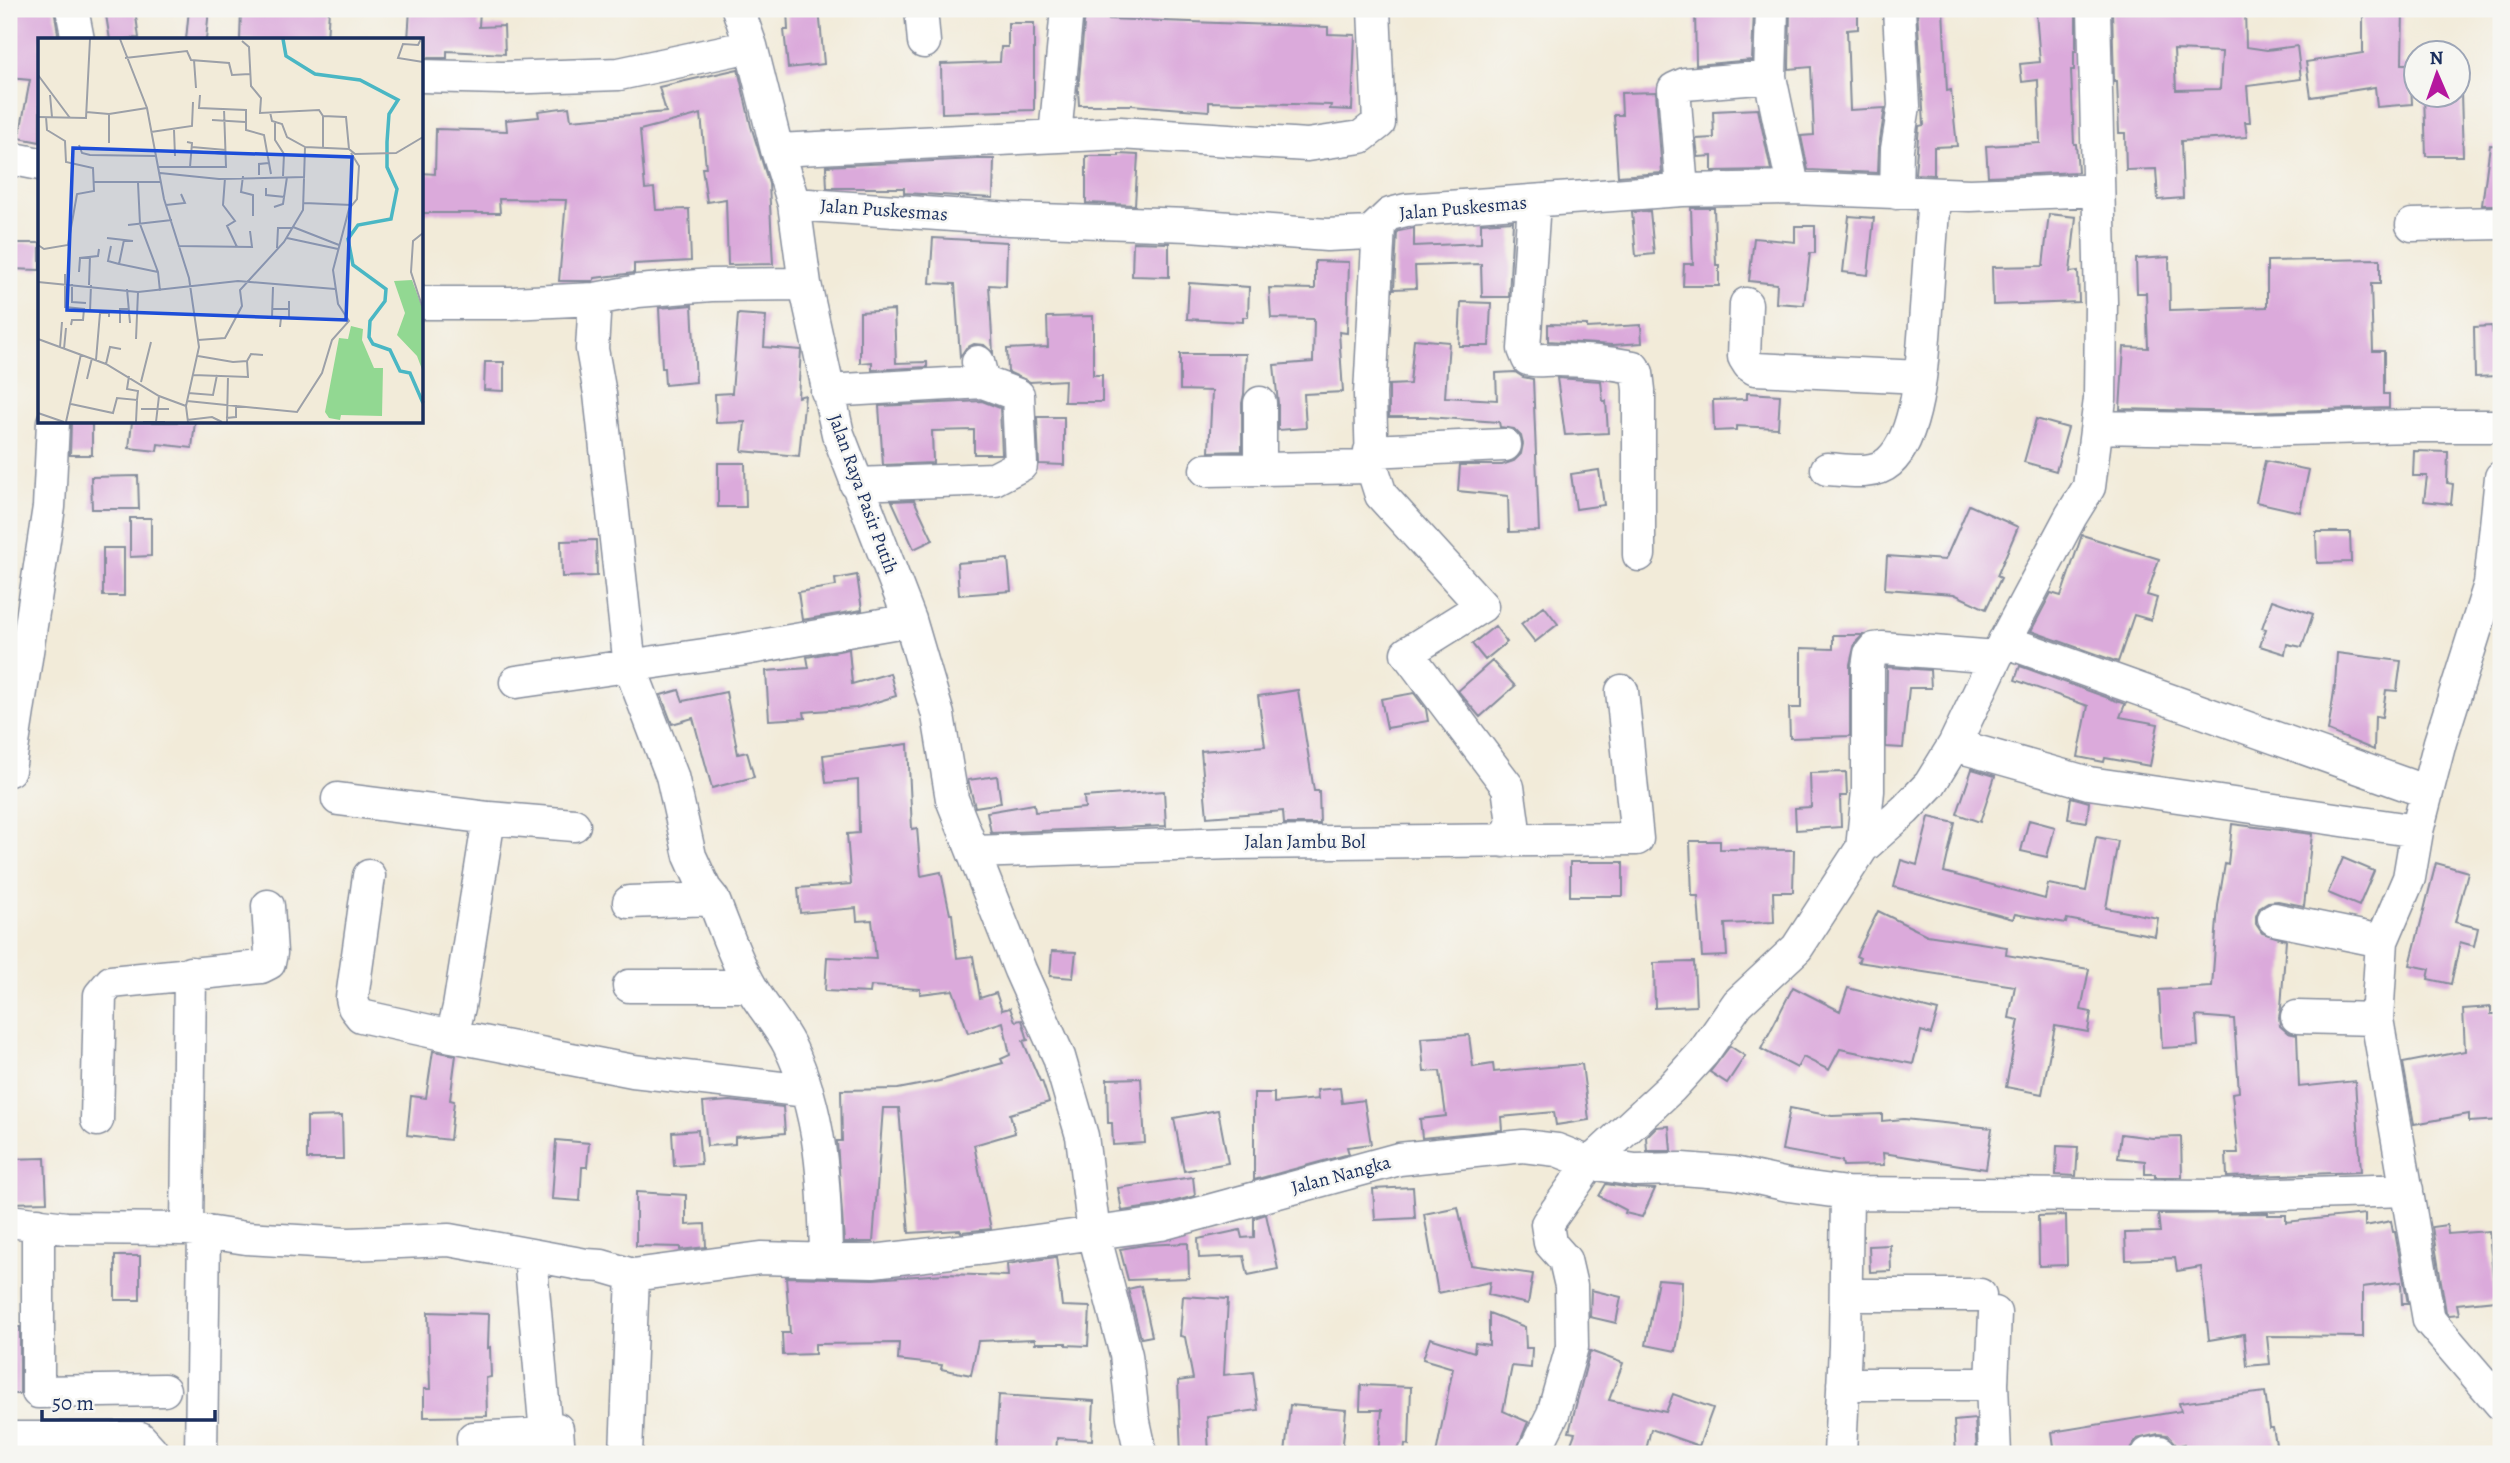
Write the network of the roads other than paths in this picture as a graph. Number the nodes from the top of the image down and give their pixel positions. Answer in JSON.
{"nodes":[{"id":1,"x":72,"y":9,"type":"edge"},
{"id":2,"x":738,"y":9,"type":"edge"},
{"id":3,"x":921,"y":9,"type":"edge"},
{"id":4,"x":1067,"y":9,"type":"edge"},
{"id":5,"x":1374,"y":9,"type":"edge"},
{"id":6,"x":1772,"y":9,"type":"edge"},
{"id":7,"x":1899,"y":9,"type":"edge"},
{"id":8,"x":2094,"y":9,"type":"edge"},
{"id":9,"x":78,"y":38,"type":"edge"},
{"id":10,"x":924,"y":42,"type":"dead end"},
{"id":11,"x":751,"y":46,"type":"junction"},
{"id":12,"x":424,"y":76,"type":"edge"},
{"id":13,"x":1770,"y":77,"type":"junction"},
{"id":14,"x":1055,"y":136,"type":"junction"},
{"id":15,"x":777,"y":150,"type":"junction"},
{"id":16,"x":9,"y":158,"type":"edge"},
{"id":17,"x":38,"y":164,"type":"edge"},
{"id":18,"x":1791,"y":177,"type":"dead end"},
{"id":19,"x":1682,"y":190,"type":"junction"},
{"id":20,"x":2098,"y":190,"type":"junction"},
{"id":21,"x":1896,"y":193,"type":"junction"},
{"id":22,"x":1934,"y":194,"type":"junction"},
{"id":23,"x":1534,"y":202,"type":"junction"},
{"id":24,"x":794,"y":204,"type":"junction"},
{"id":25,"x":2501,"y":223,"type":"edge"},
{"id":26,"x":1379,"y":225,"type":"junction"},
{"id":27,"x":2412,"y":225,"type":"dead end"},
{"id":28,"x":805,"y":284,"type":"junction"},
{"id":29,"x":595,"y":299,"type":"junction"},
{"id":30,"x":424,"y":303,"type":"edge"},
{"id":31,"x":1746,"y":304,"type":"dead end"},
{"id":32,"x":1920,"y":377,"type":"junction"},
{"id":33,"x":827,"y":391,"type":"junction"},
{"id":34,"x":1260,"y":403,"type":"dead end"},
{"id":35,"x":53,"y":424,"type":"edge"},
{"id":36,"x":2501,"y":426,"type":"edge"},
{"id":37,"x":2097,"y":428,"type":"junction"},
{"id":38,"x":1505,"y":445,"type":"dead end"},
{"id":39,"x":1371,"y":459,"type":"junction"},
{"id":40,"x":1260,"y":469,"type":"junction"},
{"id":41,"x":1827,"y":469,"type":"dead end"},
{"id":42,"x":1206,"y":470,"type":"dead end"},
{"id":43,"x":2501,"y":477,"type":"edge"},
{"id":44,"x":856,"y":484,"type":"junction"},
{"id":45,"x":1639,"y":555,"type":"dead end"},
{"id":46,"x":910,"y":620,"type":"junction"},
{"id":47,"x":2000,"y":649,"type":"junction"},
{"id":48,"x":630,"y":667,"type":"junction"},
{"id":49,"x":516,"y":682,"type":"dead end"},
{"id":50,"x":1622,"y":691,"type":"dead end"},
{"id":51,"x":1954,"y":745,"type":"junction"},
{"id":52,"x":9,"y":770,"type":"edge"},
{"id":53,"x":2427,"y":792,"type":"junction"},
{"id":54,"x":338,"y":799,"type":"dead end"},
{"id":55,"x":489,"y":818,"type":"junction"},
{"id":56,"x":574,"y":825,"type":"dead end"},
{"id":57,"x":2417,"y":831,"type":"junction"},
{"id":58,"x":1504,"y":841,"type":"junction"},
{"id":59,"x":1862,"y":848,"type":"junction"},
{"id":60,"x":973,"y":852,"type":"junction"},
{"id":61,"x":369,"y":876,"type":"dead end"},
{"id":62,"x":713,"y":899,"type":"junction"},
{"id":63,"x":629,"y":902,"type":"dead end"},
{"id":64,"x":268,"y":906,"type":"dead end"},
{"id":65,"x":2274,"y":919,"type":"dead end"},
{"id":66,"x":2382,"y":941,"type":"junction"},
{"id":67,"x":190,"y":973,"type":"junction"},
{"id":68,"x":629,"y":986,"type":"dead end"},
{"id":69,"x":750,"y":986,"type":"junction"},
{"id":70,"x":2297,"y":1017,"type":"dead end"},
{"id":71,"x":2377,"y":1019,"type":"junction"},
{"id":72,"x":452,"y":1036,"type":"junction"},
{"id":73,"x":807,"y":1091,"type":"junction"},
{"id":74,"x":97,"y":1120,"type":"dead end"},
{"id":75,"x":1590,"y":1163,"type":"junction"},
{"id":76,"x":2407,"y":1190,"type":"junction"},
{"id":77,"x":1846,"y":1193,"type":"junction"},
{"id":78,"x":23,"y":1223,"type":"edge"},
{"id":79,"x":196,"y":1230,"type":"junction"},
{"id":80,"x":1094,"y":1234,"type":"junction"},
{"id":81,"x":530,"y":1256,"type":"junction"},
{"id":82,"x":826,"y":1259,"type":"junction"},
{"id":83,"x":633,"y":1275,"type":"junction"},
{"id":84,"x":1846,"y":1295,"type":"junction"},
{"id":85,"x":1843,"y":1384,"type":"junction"},
{"id":86,"x":1992,"y":1384,"type":"junction"},
{"id":87,"x":164,"y":1390,"type":"dead end"},
{"id":88,"x":2501,"y":1404,"type":"edge"},
{"id":89,"x":9,"y":1438,"type":"edge"},
{"id":90,"x":552,"y":1444,"type":"edge"},
{"id":91,"x":151,"y":1454,"type":"edge"},
{"id":92,"x":201,"y":1454,"type":"edge"},
{"id":93,"x":474,"y":1454,"type":"edge"},
{"id":94,"x":625,"y":1454,"type":"edge"},
{"id":95,"x":1141,"y":1454,"type":"edge"},
{"id":96,"x":1532,"y":1454,"type":"edge"},
{"id":97,"x":1840,"y":1454,"type":"edge"},
{"id":98,"x":1995,"y":1454,"type":"edge"}],
"edges":[{"from":1,"to":9,"type":"street"},
{"from":2,"to":11,"type":"street","name":"Jalan Raya Pasir Putih"},
{"from":3,"to":10,"type":"street"},
{"from":4,"to":14,"type":"street"},
{"from":5,"to":14,"type":"street"},
{"from":6,"to":13,"type":"street"},
{"from":7,"to":21,"type":"street"},
{"from":8,"to":20,"type":"street"},
{"from":11,"to":12,"type":"street"},
{"from":11,"to":15,"type":"street","name":"Jalan Raya Pasir Putih"},
{"from":13,"to":18,"type":"street"},
{"from":13,"to":19,"type":"street"},
{"from":14,"to":15,"type":"street"},
{"from":15,"to":24,"type":"street","name":"Jalan Raya Pasir Putih"},
{"from":16,"to":17,"type":"street"},
{"from":19,"to":21,"type":"street","name":"Jalan Puskesmas"},
{"from":19,"to":23,"type":"street","name":"Jalan Puskesmas"},
{"from":20,"to":22,"type":"street","name":"Jalan Puskesmas"},
{"from":20,"to":37,"type":"street"},
{"from":21,"to":22,"type":"street","name":"Jalan Puskesmas"},
{"from":22,"to":32,"type":"street"},
{"from":23,"to":26,"type":"street","name":"Jalan Puskesmas"},
{"from":23,"to":45,"type":"street"},
{"from":24,"to":26,"type":"street","name":"Jalan Puskesmas"},
{"from":24,"to":28,"type":"street","name":"Jalan Raya Pasir Putih"},
{"from":25,"to":27,"type":"street"},
{"from":26,"to":39,"type":"street"},
{"from":28,"to":29,"type":"street"},
{"from":28,"to":33,"type":"street","name":"Jalan Raya Pasir Putih"},
{"from":29,"to":30,"type":"street"},
{"from":29,"to":48,"type":"street"},
{"from":31,"to":32,"type":"street"},
{"from":32,"to":41,"type":"street"},
{"from":33,"to":44,"type":"street","name":"Jalan Raya Pasir Putih"},
{"from":33,"to":44,"type":"street"},
{"from":34,"to":40,"type":"street"},
{"from":35,"to":52,"type":"street"},
{"from":36,"to":37,"type":"street"},
{"from":37,"to":47,"type":"street"},
{"from":38,"to":39,"type":"street"},
{"from":39,"to":40,"type":"street"},
{"from":39,"to":58,"type":"street"},
{"from":40,"to":42,"type":"street"},
{"from":43,"to":53,"type":"street"},
{"from":44,"to":46,"type":"street","name":"Jalan Raya Pasir Putih"},
{"from":46,"to":48,"type":"street"},
{"from":46,"to":60,"type":"street","name":"Jalan Raya Pasir Putih"},
{"from":47,"to":51,"type":"street"},
{"from":47,"to":53,"type":"street"},
{"from":47,"to":59,"type":"street"},
{"from":48,"to":49,"type":"street"},
{"from":48,"to":62,"type":"street"},
{"from":50,"to":58,"type":"street","name":"Jalan Jambu Bol"},
{"from":51,"to":57,"type":"street"},
{"from":51,"to":59,"type":"street"},
{"from":53,"to":57,"type":"street"},
{"from":54,"to":55,"type":"street"},
{"from":55,"to":56,"type":"street"},
{"from":55,"to":72,"type":"street"},
{"from":57,"to":66,"type":"street"},
{"from":58,"to":60,"type":"street","name":"Jalan Jambu Bol"},
{"from":59,"to":75,"type":"street"},
{"from":60,"to":80,"type":"street","name":"Jalan Raya Pasir Putih"},
{"from":61,"to":72,"type":"street"},
{"from":62,"to":63,"type":"street"},
{"from":62,"to":69,"type":"street"},
{"from":64,"to":67,"type":"street"},
{"from":65,"to":66,"type":"street"},
{"from":66,"to":71,"type":"street"},
{"from":67,"to":74,"type":"street"},
{"from":67,"to":79,"type":"street"},
{"from":68,"to":69,"type":"street"},
{"from":69,"to":73,"type":"street"},
{"from":70,"to":71,"type":"street"},
{"from":71,"to":76,"type":"street"},
{"from":72,"to":73,"type":"street"},
{"from":73,"to":82,"type":"street"},
{"from":75,"to":77,"type":"street","name":"Jalan Nangka"},
{"from":75,"to":80,"type":"street","name":"Jalan Nangka"},
{"from":75,"to":96,"type":"street"},
{"from":76,"to":77,"type":"street","name":"Jalan Nangka"},
{"from":76,"to":88,"type":"street"},
{"from":77,"to":84,"type":"street"},
{"from":78,"to":79,"type":"street"},
{"from":78,"to":87,"type":"street"},
{"from":79,"to":81,"type":"street"},
{"from":79,"to":92,"type":"street"},
{"from":80,"to":82,"type":"street","name":"Jalan Nangka"},
{"from":80,"to":95,"type":"street","name":"Jalan Raya Pasir Putih"},
{"from":81,"to":83,"type":"street"},
{"from":81,"to":90,"type":"street"},
{"from":82,"to":83,"type":"street","name":"Jalan Nangka"},
{"from":83,"to":94,"type":"street"},
{"from":84,"to":85,"type":"street"},
{"from":84,"to":86,"type":"street"},
{"from":85,"to":86,"type":"street"},
{"from":85,"to":97,"type":"street"},
{"from":86,"to":98,"type":"street"},
{"from":89,"to":91,"type":"street"},
{"from":90,"to":93,"type":"street"}]}
